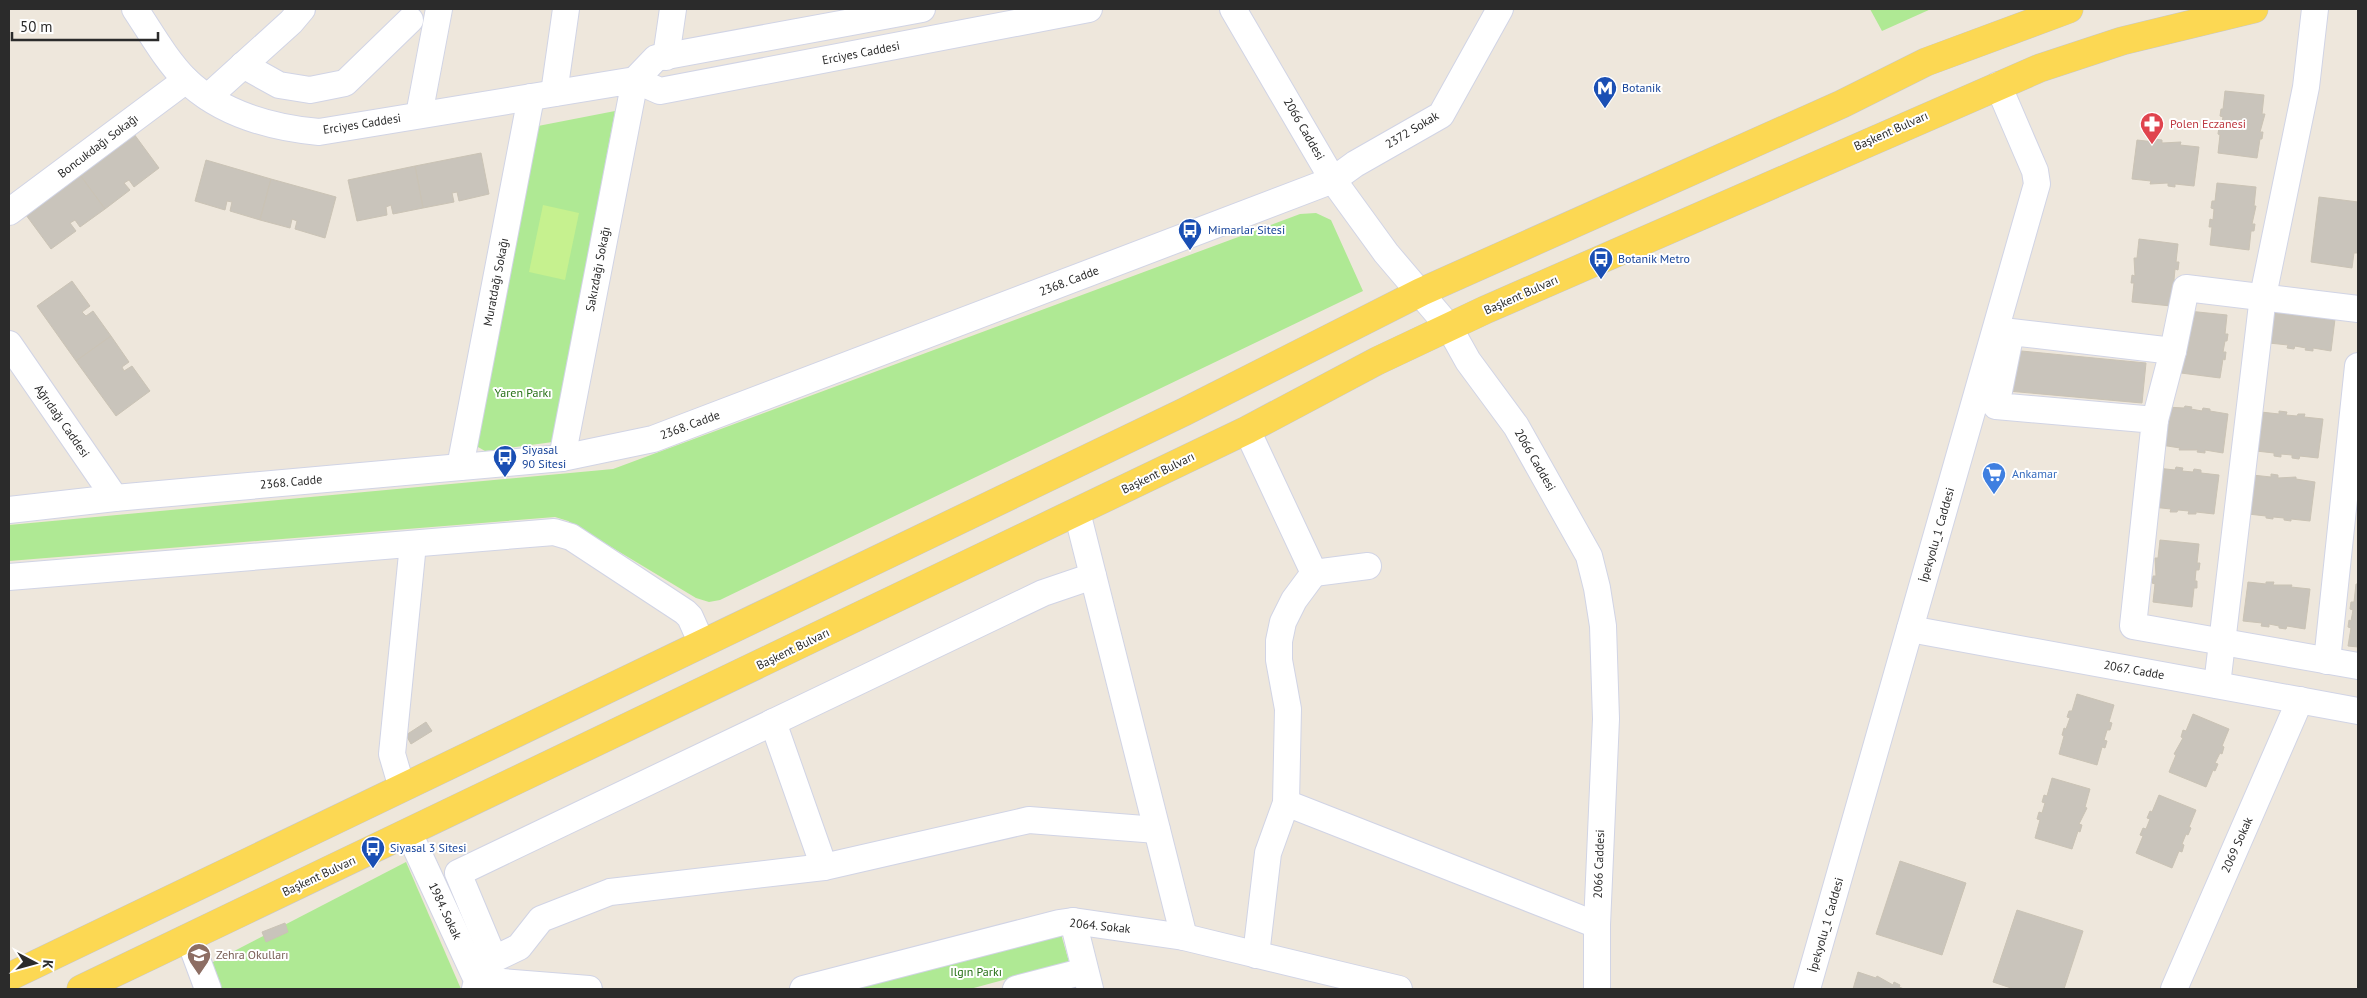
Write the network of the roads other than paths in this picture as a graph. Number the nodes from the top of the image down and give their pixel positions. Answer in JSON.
{"nodes":[{"id":1,"x":135,"y":9,"type":"edge"},
{"id":2,"x":439,"y":9,"type":"edge"},
{"id":3,"x":566,"y":9,"type":"edge"},
{"id":4,"x":673,"y":9,"type":"edge"},
{"id":5,"x":922,"y":9,"type":"edge"},
{"id":6,"x":1089,"y":9,"type":"edge"},
{"id":7,"x":1233,"y":9,"type":"edge"},
{"id":8,"x":1500,"y":9,"type":"edge"},
{"id":9,"x":2069,"y":9,"type":"edge"},
{"id":10,"x":2254,"y":9,"type":"edge"},
{"id":11,"x":2315,"y":9,"type":"edge"},
{"id":12,"x":291,"y":13,"type":"edge"},
{"id":13,"x":410,"y":20,"type":"dead end"},
{"id":14,"x":666,"y":56,"type":"junction"},
{"id":15,"x":243,"y":65,"type":"junction"},
{"id":16,"x":186,"y":80,"type":"junction"},
{"id":17,"x":635,"y":80,"type":"junction"},
{"id":18,"x":1998,"y":85,"type":"junction"},
{"id":19,"x":543,"y":95,"type":"junction"},
{"id":20,"x":208,"y":97,"type":"junction"},
{"id":21,"x":419,"y":115,"type":"junction"},
{"id":22,"x":1333,"y":180,"type":"junction"},
{"id":23,"x":9,"y":212,"type":"edge"},
{"id":24,"x":1421,"y":292,"type":"junction"},
{"id":25,"x":2263,"y":296,"type":"junction"},
{"id":26,"x":2358,"y":309,"type":"edge"},
{"id":27,"x":1449,"y":327,"type":"junction"},
{"id":28,"x":9,"y":344,"type":"edge"},
{"id":29,"x":2173,"y":351,"type":"junction"},
{"id":30,"x":2358,"y":366,"type":"edge"},
{"id":31,"x":2155,"y":420,"type":"junction"},
{"id":32,"x":1247,"y":430,"type":"junction"},
{"id":33,"x":562,"y":458,"type":"junction"},
{"id":34,"x":460,"y":468,"type":"junction"},
{"id":35,"x":115,"y":498,"type":"junction"},
{"id":36,"x":9,"y":510,"type":"edge"},
{"id":37,"x":1077,"y":512,"type":"junction"},
{"id":38,"x":413,"y":544,"type":"junction"},
{"id":39,"x":1368,"y":566,"type":"dead end"},
{"id":40,"x":1314,"y":573,"type":"junction"},
{"id":41,"x":1093,"y":576,"type":"junction"},
{"id":42,"x":9,"y":577,"type":"edge"},
{"id":43,"x":1910,"y":629,"type":"junction"},
{"id":44,"x":2222,"y":642,"type":"junction"},
{"id":45,"x":702,"y":644,"type":"junction"},
{"id":46,"x":2327,"y":661,"type":"junction"},
{"id":47,"x":2358,"y":666,"type":"edge"},
{"id":48,"x":2217,"y":685,"type":"junction"},
{"id":49,"x":2300,"y":700,"type":"junction"},
{"id":50,"x":2358,"y":710,"type":"edge"},
{"id":51,"x":773,"y":722,"type":"junction"},
{"id":52,"x":402,"y":788,"type":"junction"},
{"id":53,"x":1286,"y":803,"type":"junction"},
{"id":54,"x":1157,"y":830,"type":"junction"},
{"id":55,"x":410,"y":833,"type":"junction"},
{"id":56,"x":824,"y":867,"type":"junction"},
{"id":57,"x":1072,"y":921,"type":"junction"},
{"id":58,"x":1597,"y":925,"type":"junction"},
{"id":59,"x":189,"y":938,"type":"junction"},
{"id":60,"x":1184,"y":938,"type":"junction"},
{"id":61,"x":1256,"y":955,"type":"junction"},
{"id":62,"x":9,"y":977,"type":"edge"},
{"id":63,"x":1087,"y":980,"type":"edge"},
{"id":64,"x":476,"y":984,"type":"edge"},
{"id":65,"x":81,"y":989,"type":"edge"},
{"id":66,"x":208,"y":989,"type":"edge"},
{"id":67,"x":589,"y":989,"type":"edge"},
{"id":68,"x":803,"y":989,"type":"edge"},
{"id":69,"x":1016,"y":989,"type":"edge"},
{"id":70,"x":1399,"y":989,"type":"edge"},
{"id":71,"x":1596,"y":989,"type":"edge"},
{"id":72,"x":1807,"y":989,"type":"edge"},
{"id":73,"x":2174,"y":989,"type":"edge"}],
"edges":[{"from":1,"to":16,"type":"street","name":"Erciyes Caddesi"},
{"from":2,"to":21,"type":"street"},
{"from":3,"to":19,"type":"street","name":"Muratdağı Sokağı"},
{"from":4,"to":14,"type":"street"},
{"from":5,"to":14,"type":"street"},
{"from":6,"to":17,"type":"street","name":"Erciyes Caddesi"},
{"from":7,"to":22,"type":"street","name":"2066 Caddesi"},
{"from":8,"to":22,"type":"street","name":"2372 Sokak"},
{"from":9,"to":24,"type":"main road"},
{"from":10,"to":18,"type":"main road","name":"Başkent Bulvarı"},
{"from":11,"to":25,"type":"street"},
{"from":12,"to":15,"type":"street"},
{"from":13,"to":15,"type":"street"},
{"from":14,"to":17,"type":"street"},
{"from":15,"to":20,"type":"street"},
{"from":16,"to":20,"type":"street","name":"Erciyes Caddesi"},
{"from":16,"to":23,"type":"street","name":"Boncukdağı Sokağı"},
{"from":17,"to":19,"type":"street","name":"Erciyes Caddesi"},
{"from":17,"to":33,"type":"street","name":"Sakızdağı Sokağı"},
{"from":18,"to":27,"type":"main road","name":"Başkent Bulvarı"},
{"from":18,"to":43,"type":"street","name":"İpekyolu_1 Caddesi"},
{"from":19,"to":21,"type":"street","name":"Erciyes Caddesi"},
{"from":19,"to":34,"type":"street","name":"Muratdağı Sokağı"},
{"from":20,"to":21,"type":"street","name":"Erciyes Caddesi"},
{"from":22,"to":24,"type":"street","name":"2066 Caddesi"},
{"from":22,"to":33,"type":"street","name":"2368. Cadde"},
{"from":24,"to":27,"type":"street","name":"2066 Caddesi"},
{"from":24,"to":45,"type":"main road"},
{"from":25,"to":26,"type":"street"},
{"from":25,"to":29,"type":"street"},
{"from":25,"to":44,"type":"street"},
{"from":27,"to":32,"type":"main road","name":"Başkent Bulvarı"},
{"from":27,"to":58,"type":"street","name":"2066 Caddesi"},
{"from":28,"to":35,"type":"street","name":"Ağrıdağı Caddesi"},
{"from":29,"to":31,"type":"street"},
{"from":29,"to":31,"type":"street"},
{"from":30,"to":46,"type":"street"},
{"from":31,"to":44,"type":"street"},
{"from":32,"to":37,"type":"main road","name":"Başkent Bulvarı"},
{"from":32,"to":40,"type":"street"},
{"from":33,"to":34,"type":"street","name":"2368. Cadde"},
{"from":34,"to":35,"type":"street","name":"2368. Cadde"},
{"from":35,"to":36,"type":"street","name":"2368. Cadde"},
{"from":37,"to":41,"type":"street"},
{"from":37,"to":55,"type":"main road","name":"Başkent Bulvarı"},
{"from":38,"to":42,"type":"street"},
{"from":38,"to":45,"type":"street"},
{"from":38,"to":52,"type":"street"},
{"from":39,"to":40,"type":"street"},
{"from":40,"to":53,"type":"street"},
{"from":41,"to":51,"type":"street"},
{"from":41,"to":54,"type":"street"},
{"from":43,"to":48,"type":"street","name":"2067. Cadde"},
{"from":43,"to":72,"type":"street","name":"İpekyolu_1 Caddesi"},
{"from":44,"to":46,"type":"street"},
{"from":44,"to":48,"type":"street"},
{"from":45,"to":52,"type":"main road"},
{"from":46,"to":47,"type":"street"},
{"from":48,"to":49,"type":"street","name":"2067. Cadde"},
{"from":49,"to":50,"type":"street","name":"2067. Cadde"},
{"from":49,"to":73,"type":"street","name":"2069 Sokak"},
{"from":51,"to":56,"type":"street"},
{"from":51,"to":56,"type":"street"},
{"from":52,"to":62,"type":"main road"},
{"from":53,"to":58,"type":"street"},
{"from":53,"to":61,"type":"street"},
{"from":54,"to":56,"type":"street"},
{"from":54,"to":60,"type":"street"},
{"from":55,"to":59,"type":"main road","name":"Başkent Bulvarı"},
{"from":55,"to":64,"type":"street","name":"1984. Sokak"},
{"from":57,"to":60,"type":"street","name":"2064. Sokak"},
{"from":57,"to":63,"type":"street"},
{"from":57,"to":68,"type":"street","name":"2064. Sokak"},
{"from":58,"to":71,"type":"street","name":"2066 Caddesi"},
{"from":59,"to":65,"type":"main road","name":"Başkent Bulvarı"},
{"from":59,"to":66,"type":"street"},
{"from":60,"to":61,"type":"street","name":"2064. Sokak"},
{"from":61,"to":70,"type":"street","name":"2064. Sokak"},
{"from":63,"to":69,"type":"street"},
{"from":64,"to":67,"type":"street"}]}
